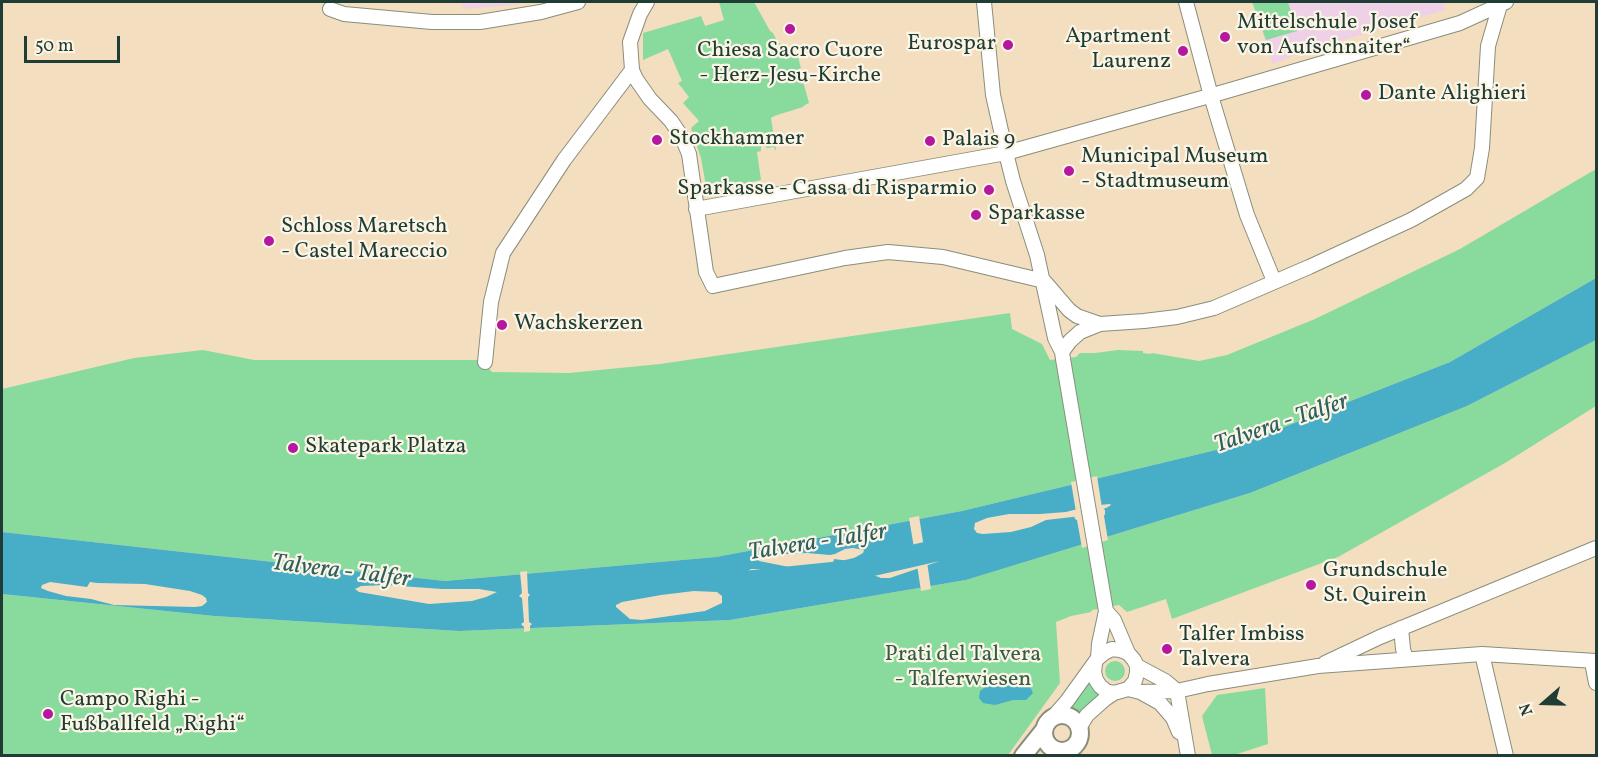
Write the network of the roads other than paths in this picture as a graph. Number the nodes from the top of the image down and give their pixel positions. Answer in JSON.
{"nodes":[{"id":1,"x":578,"y":2,"type":"edge"},
{"id":2,"x":647,"y":2,"type":"edge"},
{"id":3,"x":984,"y":2,"type":"edge"},
{"id":4,"x":1186,"y":2,"type":"edge"},
{"id":5,"x":1501,"y":3,"type":"edge"},
{"id":6,"x":330,"y":9,"type":"dead end"},
{"id":7,"x":632,"y":70,"type":"junction"},
{"id":8,"x":1211,"y":96,"type":"junction"},
{"id":9,"x":1006,"y":153,"type":"junction"},
{"id":10,"x":696,"y":209,"type":"junction"},
{"id":11,"x":1044,"y":281,"type":"junction"},
{"id":12,"x":1274,"y":281,"type":"junction"},
{"id":13,"x":1100,"y":324,"type":"junction"},
{"id":14,"x":1062,"y":355,"type":"junction"},
{"id":15,"x":486,"y":362,"type":"dead end"},
{"id":16,"x":1596,"y":548,"type":"edge"},
{"id":17,"x":1106,"y":609,"type":"junction"},
{"id":18,"x":1401,"y":628,"type":"junction"},
{"id":19,"x":1128,"y":653,"type":"junction"},
{"id":20,"x":1482,"y":654,"type":"junction"},
{"id":21,"x":1406,"y":659,"type":"junction"},
{"id":22,"x":1097,"y":661,"type":"junction"},
{"id":23,"x":1594,"y":661,"type":"edge"},
{"id":24,"x":1137,"y":666,"type":"junction"},
{"id":25,"x":1318,"y":666,"type":"junction"},
{"id":26,"x":1596,"y":683,"type":"edge"},
{"id":27,"x":1134,"y":690,"type":"junction"},
{"id":28,"x":1177,"y":691,"type":"junction"},
{"id":29,"x":1114,"y":693,"type":"junction"},
{"id":30,"x":1048,"y":724,"type":"junction"},
{"id":31,"x":1079,"y":728,"type":"junction"},
{"id":32,"x":1062,"y":752,"type":"edge"},
{"id":33,"x":1023,"y":756,"type":"edge"},
{"id":34,"x":1188,"y":756,"type":"edge"},
{"id":35,"x":1506,"y":756,"type":"edge"}],
"edges":[{"from":1,"to":6,"type":"street"},
{"from":2,"to":7,"type":"street"},
{"from":3,"to":9,"type":"street"},
{"from":4,"to":8,"type":"street"},
{"from":5,"to":8,"type":"street"},
{"from":5,"to":12,"type":"street"},
{"from":7,"to":10,"type":"street"},
{"from":7,"to":15,"type":"street"},
{"from":8,"to":9,"type":"street"},
{"from":8,"to":12,"type":"street"},
{"from":9,"to":10,"type":"street"},
{"from":9,"to":11,"type":"street"},
{"from":10,"to":11,"type":"street"},
{"from":11,"to":13,"type":"street"},
{"from":11,"to":14,"type":"street"},
{"from":12,"to":13,"type":"street"},
{"from":13,"to":14,"type":"street"},
{"from":14,"to":17,"type":"street"},
{"from":16,"to":18,"type":"street"},
{"from":17,"to":19,"type":"street"},
{"from":17,"to":22,"type":"street"},
{"from":18,"to":21,"type":"street"},
{"from":18,"to":25,"type":"street"},
{"from":19,"to":22,"type":"street"},
{"from":19,"to":24,"type":"street"},
{"from":20,"to":21,"type":"street"},
{"from":20,"to":23,"type":"street"},
{"from":20,"to":35,"type":"street"},
{"from":21,"to":25,"type":"street"},
{"from":22,"to":29,"type":"street"},
{"from":22,"to":30,"type":"street"},
{"from":23,"to":26,"type":"street"},
{"from":24,"to":27,"type":"street"},
{"from":24,"to":28,"type":"street"},
{"from":25,"to":28,"type":"street"},
{"from":27,"to":28,"type":"street"},
{"from":27,"to":29,"type":"street"},
{"from":27,"to":34,"type":"street"},
{"from":28,"to":34,"type":"street"},
{"from":29,"to":31,"type":"street"},
{"from":30,"to":31,"type":"main road"},
{"from":30,"to":32,"type":"main road"},
{"from":30,"to":33,"type":"main road"},
{"from":31,"to":32,"type":"main road"}]}
